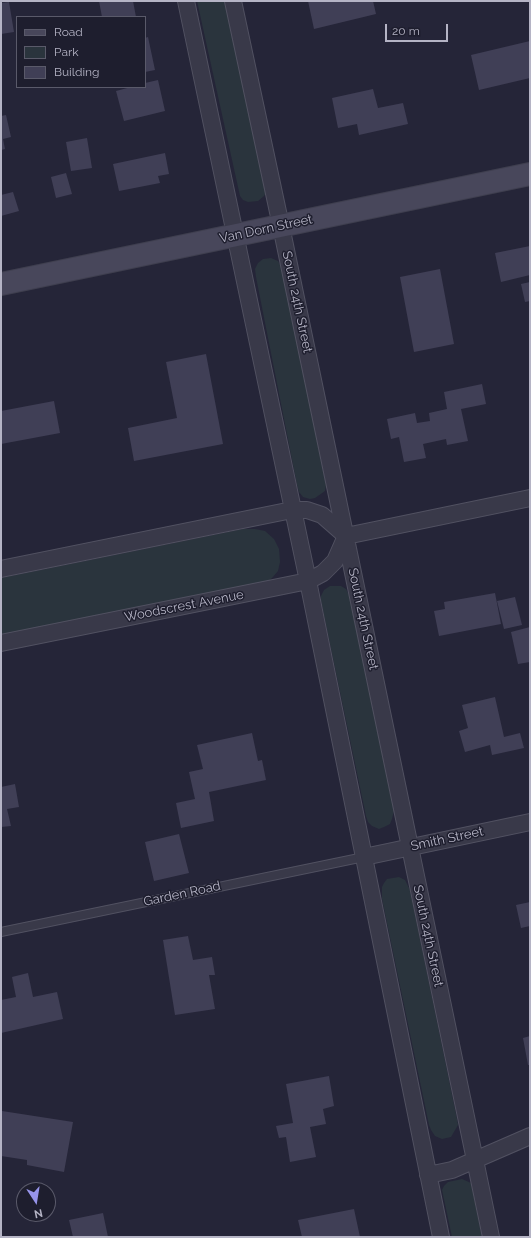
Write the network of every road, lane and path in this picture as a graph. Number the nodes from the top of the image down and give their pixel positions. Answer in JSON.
{"nodes":[{"id":1,"x":186,"y":1,"type":"edge"},
{"id":2,"x":233,"y":1,"type":"edge"},
{"id":3,"x":530,"y":174,"type":"edge"},
{"id":4,"x":282,"y":226,"type":"junction"},
{"id":5,"x":236,"y":235,"type":"junction"},
{"id":6,"x":1,"y":284,"type":"edge"},
{"id":7,"x":530,"y":498,"type":"edge"},
{"id":8,"x":292,"y":510,"type":"junction"},
{"id":9,"x":346,"y":536,"type":"junction"},
{"id":10,"x":1,"y":569,"type":"edge"},
{"id":11,"x":308,"y":581,"type":"junction"},
{"id":12,"x":1,"y":643,"type":"edge"},
{"id":13,"x":530,"y":822,"type":"edge"},
{"id":14,"x":409,"y":847,"type":"junction"},
{"id":15,"x":364,"y":857,"type":"junction"},
{"id":16,"x":1,"y":932,"type":"edge"},
{"id":17,"x":530,"y":1136,"type":"edge"},
{"id":18,"x":476,"y":1160,"type":"junction"},
{"id":19,"x":428,"y":1175,"type":"junction"},
{"id":20,"x":441,"y":1237,"type":"edge"},
{"id":21,"x":491,"y":1237,"type":"edge"}],
"edges":[{"from":1,"to":5,"type":"street"},
{"from":2,"to":4,"type":"street","name":"South 24th Street"},
{"from":3,"to":4,"type":"main road","name":"Van Dorn Street"},
{"from":4,"to":5,"type":"main road","name":"Van Dorn Street"},
{"from":4,"to":9,"type":"street","name":"South 24th Street"},
{"from":5,"to":6,"type":"main road","name":"Van Dorn Street"},
{"from":5,"to":8,"type":"street"},
{"from":7,"to":9,"type":"street"},
{"from":8,"to":9,"type":"street"},
{"from":8,"to":10,"type":"street"},
{"from":8,"to":11,"type":"street"},
{"from":9,"to":11,"type":"street","name":"Woodscrest Avenue"},
{"from":9,"to":14,"type":"street","name":"South 24th Street"},
{"from":11,"to":12,"type":"street","name":"Woodscrest Avenue"},
{"from":11,"to":15,"type":"street"},
{"from":13,"to":14,"type":"street","name":"Smith Street"},
{"from":14,"to":15,"type":"street","name":"Smith Street"},
{"from":14,"to":18,"type":"street","name":"South 24th Street"},
{"from":15,"to":16,"type":"lane","name":"Garden Road"},
{"from":15,"to":19,"type":"street"},
{"from":17,"to":18,"type":"street"},
{"from":18,"to":19,"type":"street"},
{"from":18,"to":21,"type":"street","name":"South 24th Street"},
{"from":19,"to":20,"type":"street"}]}
